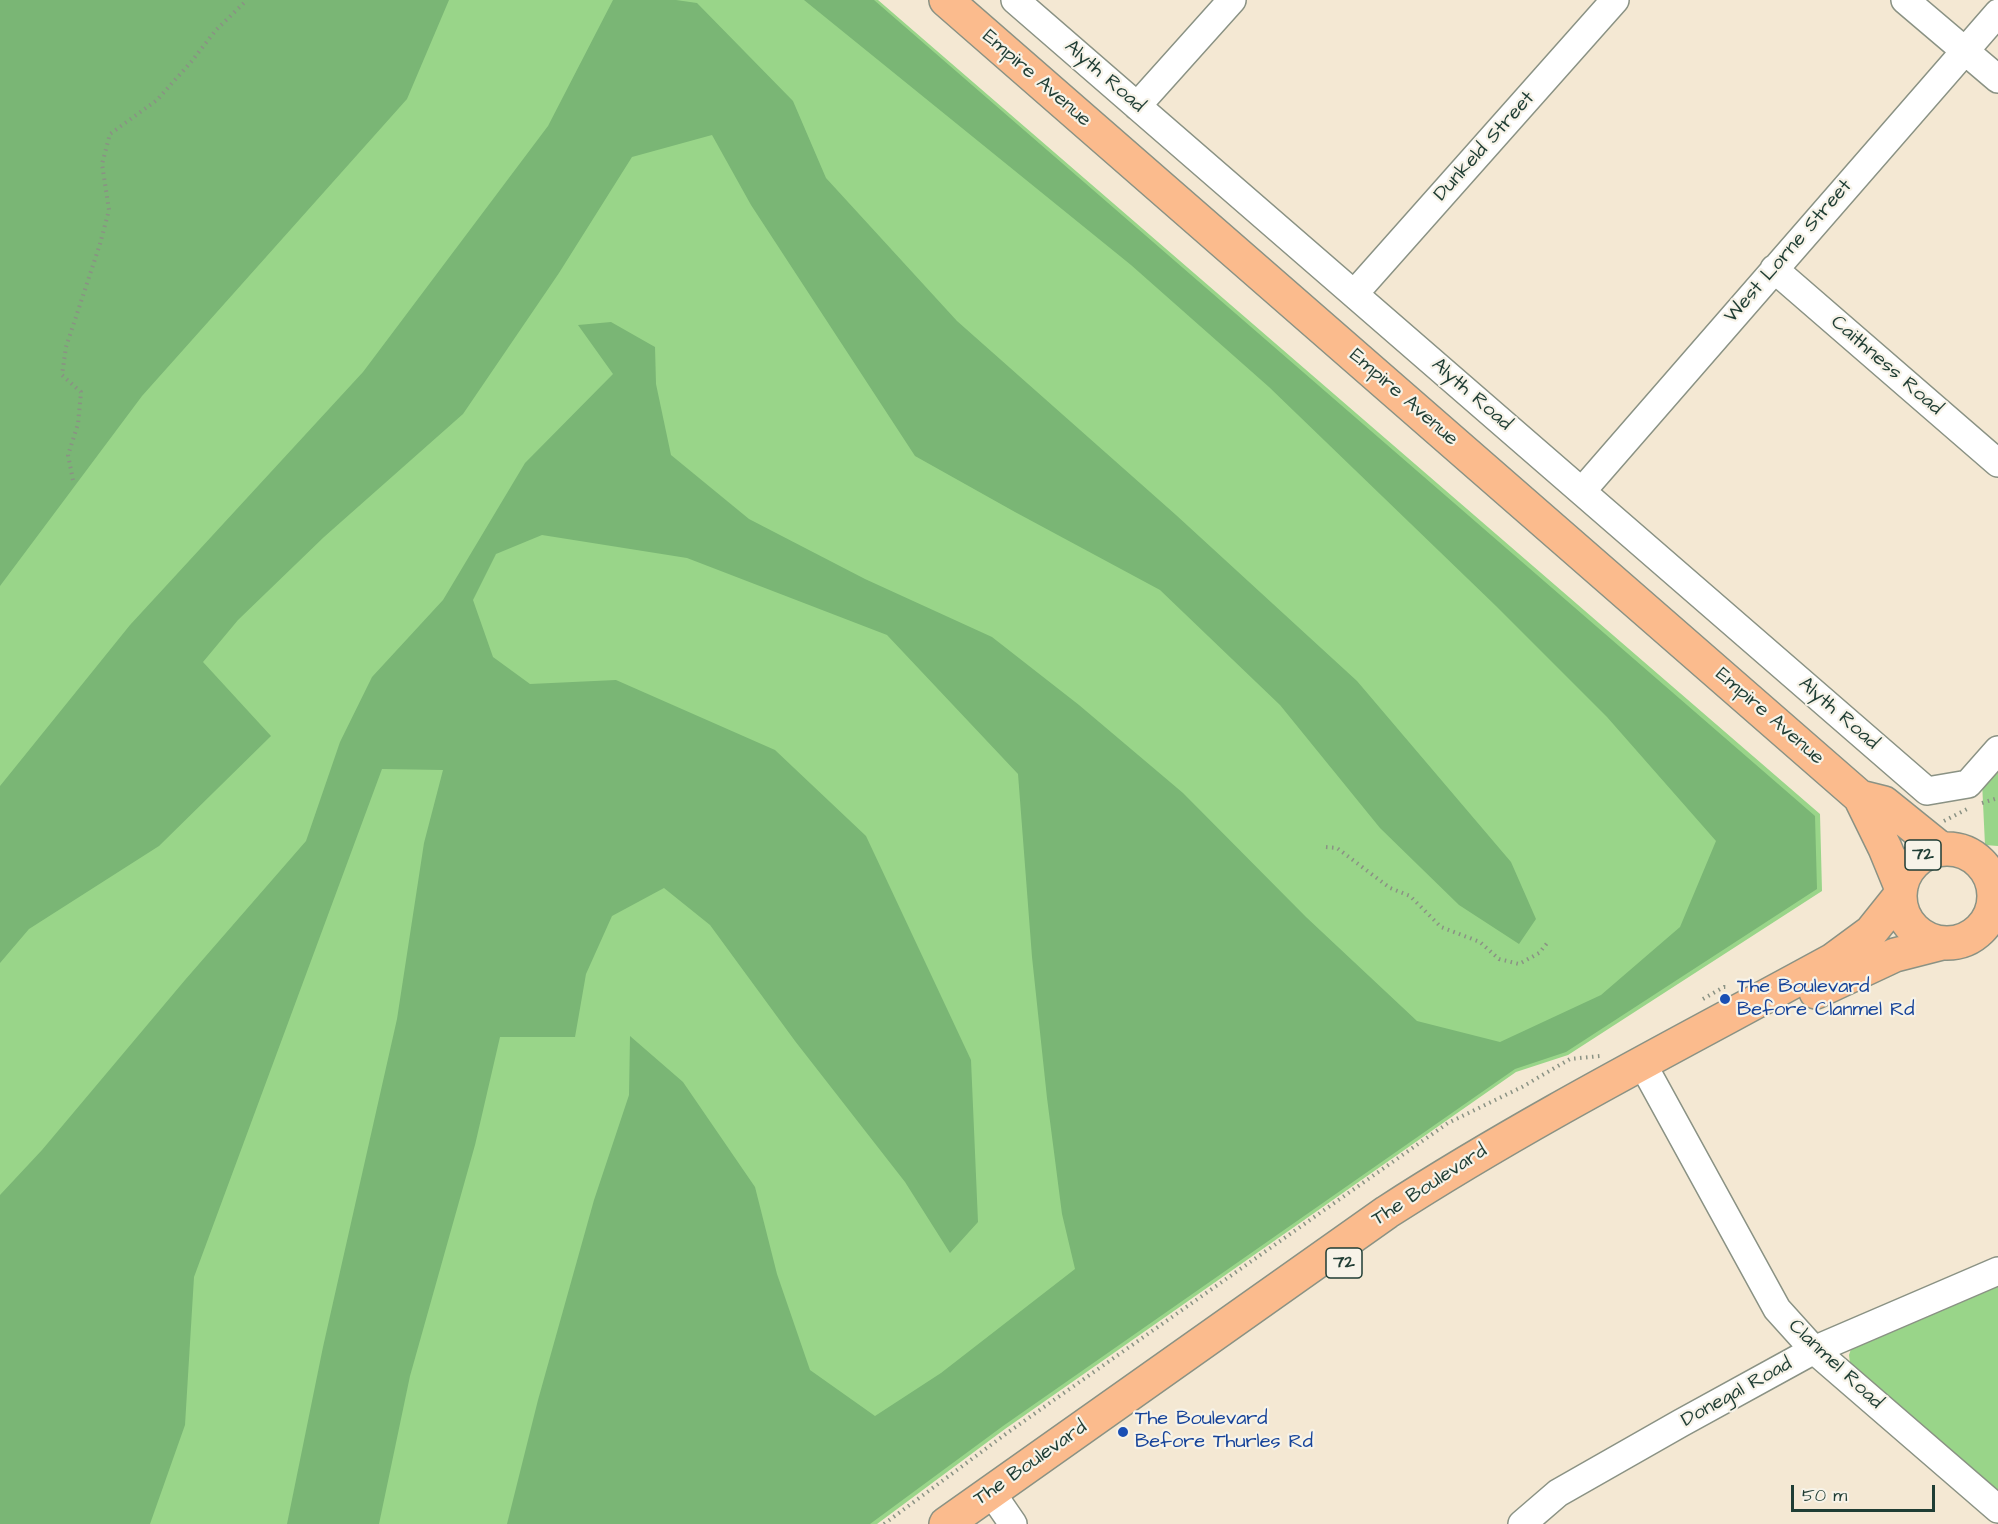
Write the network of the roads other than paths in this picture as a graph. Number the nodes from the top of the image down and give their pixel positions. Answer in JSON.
{"nodes":[{"id":1,"x":946,"y":0,"type":"edge"},
{"id":2,"x":1015,"y":0,"type":"edge"},
{"id":3,"x":1232,"y":0,"type":"edge"},
{"id":4,"x":1615,"y":0,"type":"edge"},
{"id":5,"x":1905,"y":0,"type":"edge"},
{"id":6,"x":1998,"y":13,"type":"edge"},
{"id":7,"x":1965,"y":51,"type":"junction"},
{"id":8,"x":1998,"y":79,"type":"edge"},
{"id":9,"x":1137,"y":106,"type":"junction"},
{"id":10,"x":1774,"y":269,"type":"junction"},
{"id":11,"x":1354,"y":294,"type":"junction"},
{"id":12,"x":1998,"y":463,"type":"edge"},
{"id":13,"x":1582,"y":491,"type":"junction"},
{"id":14,"x":1998,"y":750,"type":"edge"},
{"id":15,"x":1860,"y":797,"type":"junction"},
{"id":16,"x":1961,"y":846,"type":"edge"},
{"id":17,"x":1900,"y":892,"type":"junction"},
{"id":18,"x":1995,"y":909,"type":"edge"},
{"id":19,"x":1942,"y":943,"type":"junction"},
{"id":20,"x":1646,"y":1070,"type":"junction"},
{"id":21,"x":1998,"y":1271,"type":"edge"},
{"id":22,"x":1814,"y":1350,"type":"junction"},
{"id":23,"x":1998,"y":1509,"type":"edge"},
{"id":24,"x":995,"y":1512,"type":"edge"},
{"id":25,"x":946,"y":1524,"type":"edge"},
{"id":26,"x":1522,"y":1524,"type":"edge"}],
"edges":[{"from":1,"to":15,"type":"main road","name":"Empire Avenue"},
{"from":2,"to":9,"type":"street","name":"Alyth Road"},
{"from":3,"to":9,"type":"street"},
{"from":4,"to":11,"type":"street","name":"Dunkeld Street"},
{"from":5,"to":7,"type":"street"},
{"from":6,"to":7,"type":"street","name":"West Lorne Street"},
{"from":7,"to":8,"type":"street"},
{"from":7,"to":10,"type":"street","name":"West Lorne Street"},
{"from":9,"to":11,"type":"street","name":"Alyth Road"},
{"from":10,"to":12,"type":"street","name":"Caithness Road"},
{"from":10,"to":13,"type":"street","name":"West Lorne Street"},
{"from":11,"to":13,"type":"street","name":"Alyth Road"},
{"from":13,"to":14,"type":"street","name":"Alyth Road"},
{"from":15,"to":16,"type":"main road","name":"Empire Avenue"},
{"from":15,"to":17,"type":"main road","name":"Empire Avenue"},
{"from":16,"to":17,"type":"main road","number":"72"},
{"from":16,"to":18,"type":"main road","number":"72"},
{"from":17,"to":19,"type":"main road","number":"72"},
{"from":17,"to":20,"type":"main road","name":"The Boulevard","number":"72"},
{"from":18,"to":19,"type":"main road","number":"72"},
{"from":19,"to":20,"type":"main road","name":"The Boulevard","number":"72"},
{"from":20,"to":22,"type":"street","name":"Clanmel Road"},
{"from":20,"to":24,"type":"main road","name":"The Boulevard","number":"72"},
{"from":21,"to":22,"type":"street","name":"Donegal Road"},
{"from":22,"to":23,"type":"street","name":"Clanmel Road"},
{"from":22,"to":26,"type":"street","name":"Donegal Road"},
{"from":24,"to":25,"type":"main road","name":"The Boulevard","number":"72"}]}
